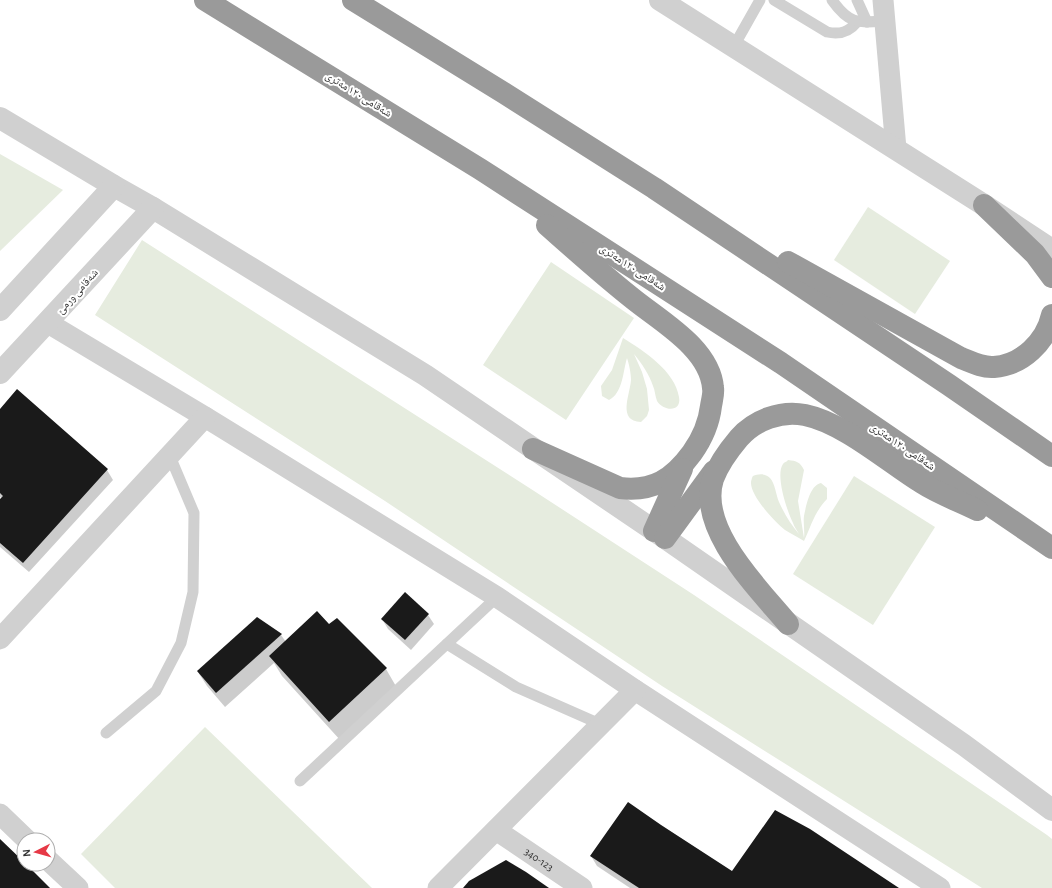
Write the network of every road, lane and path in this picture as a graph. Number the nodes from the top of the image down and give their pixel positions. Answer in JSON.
{"nodes":[{"id":1,"x":205,"y":0,"type":"edge"},
{"id":2,"x":353,"y":0,"type":"edge"},
{"id":3,"x":660,"y":0,"type":"edge"},
{"id":4,"x":760,"y":0,"type":"edge"},
{"id":5,"x":774,"y":0,"type":"edge"},
{"id":6,"x":832,"y":0,"type":"edge"},
{"id":7,"x":856,"y":0,"type":"edge"},
{"id":8,"x":883,"y":0,"type":"edge"},
{"id":9,"x":870,"y":22,"type":"junction"},
{"id":10,"x":734,"y":46,"type":"junction"},
{"id":11,"x":0,"y":118,"type":"edge"},
{"id":12,"x":896,"y":150,"type":"junction"},
{"id":13,"x":480,"y":169,"type":"junction"},
{"id":14,"x":114,"y":186,"type":"junction"},
{"id":15,"x":654,"y":188,"type":"junction"},
{"id":16,"x":984,"y":204,"type":"junction"},
{"id":17,"x":153,"y":208,"type":"junction"},
{"id":18,"x":1052,"y":250,"type":"edge"},
{"id":19,"x":1052,"y":277,"type":"edge"},
{"id":20,"x":1,"y":307,"type":"edge"},
{"id":21,"x":1052,"y":315,"type":"edge"},
{"id":22,"x":48,"y":323,"type":"junction"},
{"id":23,"x":1045,"y":336,"type":"edge"},
{"id":24,"x":0,"y":373,"type":"edge"},
{"id":25,"x":204,"y":417,"type":"junction"},
{"id":26,"x":533,"y":449,"type":"junction"},
{"id":27,"x":169,"y":454,"type":"junction"},
{"id":28,"x":1052,"y":456,"type":"edge"},
{"id":29,"x":721,"y":461,"type":"junction"},
{"id":30,"x":685,"y":462,"type":"junction"},
{"id":31,"x":659,"y":534,"type":"junction"},
{"id":32,"x":1048,"y":545,"type":"edge"},
{"id":33,"x":497,"y":597,"type":"junction"},
{"id":34,"x":788,"y":624,"type":"junction"},
{"id":35,"x":0,"y":639,"type":"edge"},
{"id":36,"x":446,"y":644,"type":"junction"},
{"id":37,"x":635,"y":690,"type":"junction"},
{"id":38,"x":600,"y":724,"type":"junction"},
{"id":39,"x":106,"y":733,"type":"dead end"},
{"id":40,"x":300,"y":781,"type":"dead end"},
{"id":41,"x":1052,"y":810,"type":"edge"},
{"id":42,"x":0,"y":814,"type":"edge"},
{"id":43,"x":496,"y":830,"type":"junction"},
{"id":44,"x":19,"y":832,"type":"edge"},
{"id":45,"x":56,"y":867,"type":"edge"},
{"id":46,"x":78,"y":888,"type":"edge"},
{"id":47,"x":438,"y":888,"type":"edge"},
{"id":48,"x":582,"y":888,"type":"edge"},
{"id":49,"x":940,"y":888,"type":"edge"}],
"edges":[{"from":1,"to":13,"type":"highway","name":"شەقامی ١٢٠ مەتری"},
{"from":2,"to":15,"type":"highway"},
{"from":3,"to":10,"type":"street"},
{"from":4,"to":10,"type":"lane"},
{"from":5,"to":9,"type":"lane"},
{"from":6,"to":9,"type":"lane"},
{"from":7,"to":9,"type":"lane"},
{"from":8,"to":9,"type":"street"},
{"from":9,"to":12,"type":"street"},
{"from":10,"to":12,"type":"street"},
{"from":11,"to":14,"type":"street"},
{"from":12,"to":16,"type":"street"},
{"from":13,"to":30,"type":"highway"},
{"from":13,"to":32,"type":"highway","name":"شەقامی ١٢٠ مەتری"},
{"from":14,"to":17,"type":"street"},
{"from":14,"to":20,"type":"street"},
{"from":15,"to":23,"type":"highway"},
{"from":15,"to":28,"type":"highway"},
{"from":16,"to":18,"type":"street"},
{"from":16,"to":19,"type":"highway"},
{"from":17,"to":22,"type":"street","name":"شەقامی ورمێ"},
{"from":17,"to":26,"type":"street"},
{"from":21,"to":23,"type":"highway"},
{"from":22,"to":24,"type":"street","name":"شەقامی ورمێ"},
{"from":22,"to":25,"type":"street"},
{"from":25,"to":27,"type":"street"},
{"from":25,"to":33,"type":"street"},
{"from":26,"to":30,"type":"highway"},
{"from":26,"to":31,"type":"street"},
{"from":27,"to":35,"type":"street"},
{"from":27,"to":39,"type":"lane"},
{"from":29,"to":31,"type":"highway"},
{"from":29,"to":32,"type":"highway"},
{"from":29,"to":34,"type":"highway"},
{"from":30,"to":31,"type":"highway"},
{"from":31,"to":34,"type":"street"},
{"from":33,"to":36,"type":"lane"},
{"from":33,"to":37,"type":"street"},
{"from":34,"to":41,"type":"street"},
{"from":36,"to":38,"type":"lane"},
{"from":36,"to":40,"type":"lane"},
{"from":37,"to":38,"type":"street"},
{"from":37,"to":49,"type":"street"},
{"from":38,"to":43,"type":"street"},
{"from":42,"to":44,"type":"street"},
{"from":43,"to":47,"type":"street"},
{"from":43,"to":48,"type":"street","name":"340-123"},
{"from":45,"to":46,"type":"street"}]}
